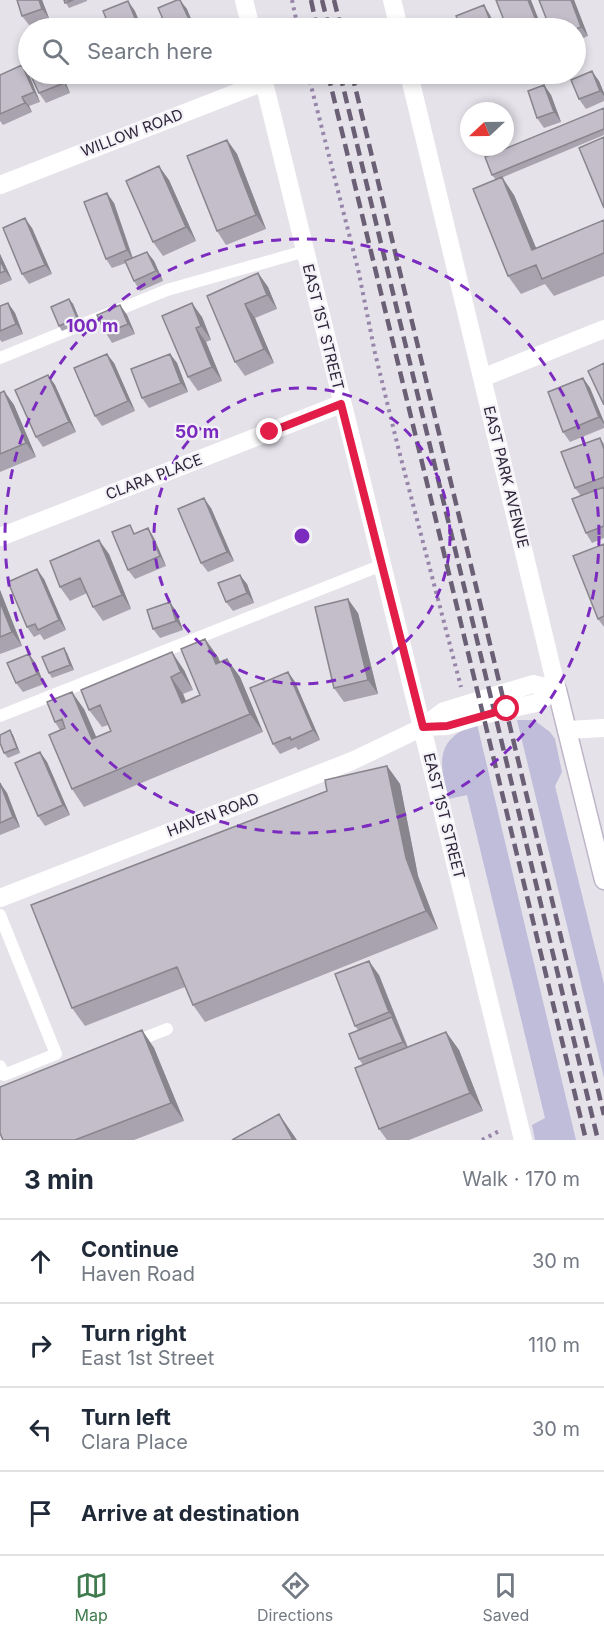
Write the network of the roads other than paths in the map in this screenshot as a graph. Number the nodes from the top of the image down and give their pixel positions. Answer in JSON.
{"nodes":[{"id":1,"x":244,"y":0,"type":"edge"},
{"id":2,"x":392,"y":0,"type":"edge"},
{"id":3,"x":248,"y":18,"type":"edge"},
{"id":4,"x":396,"y":18,"type":"edge"},
{"id":5,"x":248,"y":84,"type":"edge"},
{"id":6,"x":264,"y":84,"type":"edge"},
{"id":7,"x":411,"y":84,"type":"edge"},
{"id":8,"x":0,"y":185,"type":"edge"},
{"id":9,"x":304,"y":251,"type":"junction"},
{"id":10,"x":604,"y":329,"type":"edge"},
{"id":11,"x":0,"y":358,"type":"edge"},
{"id":12,"x":482,"y":378,"type":"junction"},
{"id":13,"x":341,"y":404,"type":"junction"},
{"id":14,"x":0,"y":537,"type":"edge"},
{"id":15,"x":382,"y":565,"type":"junction"},
{"id":16,"x":557,"y":690,"type":"junction"},
{"id":17,"x":0,"y":716,"type":"edge"},
{"id":18,"x":423,"y":727,"type":"junction"},
{"id":19,"x":604,"y":728,"type":"edge"},
{"id":20,"x":567,"y":730,"type":"junction"},
{"id":21,"x":604,"y":880,"type":"edge"},
{"id":22,"x":0,"y":898,"type":"edge"},
{"id":23,"x":0,"y":915,"type":"edge"},
{"id":24,"x":4,"y":938,"type":"edge"},
{"id":25,"x":167,"y":1029,"type":"dead end"},
{"id":26,"x":126,"y":1046,"type":"edge"},
{"id":27,"x":4,"y":1074,"type":"edge"},
{"id":28,"x":523,"y":1140,"type":"edge"}],
"edges":[{"from":1,"to":3,"type":"street"},
{"from":2,"to":4,"type":"street"},
{"from":5,"to":8,"type":"street","name":"WILLOW ROAD"},
{"from":6,"to":9,"type":"street","name":"EAST 1ST STREET"},
{"from":7,"to":12,"type":"street","name":"EAST PARK AVENUE"},
{"from":9,"to":11,"type":"lane"},
{"from":9,"to":13,"type":"street","name":"EAST 1ST STREET"},
{"from":10,"to":12,"type":"street"},
{"from":12,"to":16,"type":"street","name":"EAST PARK AVENUE"},
{"from":13,"to":14,"type":"street","name":"CLARA PLACE"},
{"from":13,"to":15,"type":"street","name":"EAST 1ST STREET"},
{"from":15,"to":17,"type":"lane"},
{"from":15,"to":18,"type":"street","name":"EAST 1ST STREET"},
{"from":16,"to":18,"type":"street","name":"HAVEN ROAD"},
{"from":16,"to":18,"type":"street","name":"HAVEN ROAD"},
{"from":16,"to":20,"type":"street","name":"EAST PARK AVENUE"},
{"from":18,"to":22,"type":"street","name":"HAVEN ROAD"},
{"from":18,"to":28,"type":"street","name":"EAST 1ST STREET"},
{"from":19,"to":20,"type":"street"},
{"from":20,"to":21,"type":"street","name":"EAST PARK AVENUE"},
{"from":23,"to":24,"type":"lane"},
{"from":24,"to":27,"type":"lane"},
{"from":25,"to":26,"type":"lane"}]}
